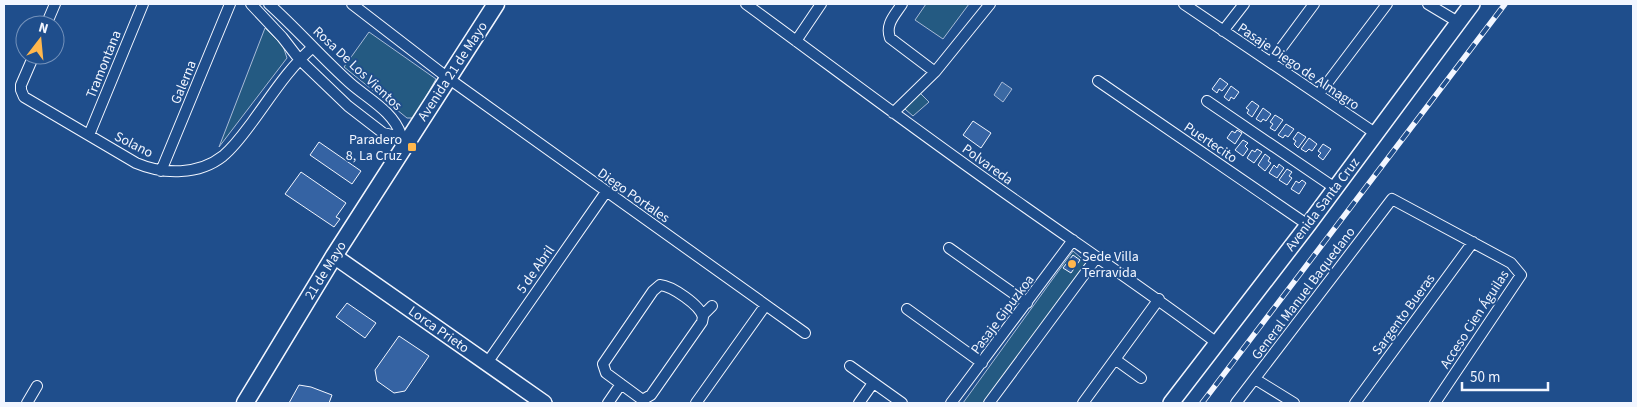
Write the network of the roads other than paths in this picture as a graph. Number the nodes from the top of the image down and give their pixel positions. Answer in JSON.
{"nodes":[{"id":1,"x":143,"y":4,"type":"edge"},
{"id":2,"x":230,"y":4,"type":"edge"},
{"id":3,"x":251,"y":4,"type":"edge"},
{"id":4,"x":269,"y":4,"type":"edge"},
{"id":5,"x":352,"y":4,"type":"edge"},
{"id":6,"x":496,"y":4,"type":"edge"},
{"id":7,"x":746,"y":4,"type":"edge"},
{"id":8,"x":821,"y":4,"type":"edge"},
{"id":9,"x":902,"y":4,"type":"edge"},
{"id":10,"x":990,"y":4,"type":"edge"},
{"id":11,"x":1184,"y":4,"type":"edge"},
{"id":12,"x":1244,"y":4,"type":"edge"},
{"id":13,"x":1314,"y":4,"type":"edge"},
{"id":14,"x":1387,"y":4,"type":"edge"},
{"id":15,"x":1428,"y":4,"type":"edge"},
{"id":16,"x":1472,"y":4,"type":"edge"},
{"id":17,"x":1458,"y":22,"type":"junction"},
{"id":18,"x":1223,"y":31,"type":"junction"},
{"id":19,"x":796,"y":40,"type":"junction"},
{"id":20,"x":313,"y":47,"type":"junction"},
{"id":21,"x":299,"y":59,"type":"junction"},
{"id":22,"x":1271,"y":62,"type":"junction"},
{"id":23,"x":30,"y":65,"type":"edge"},
{"id":24,"x":935,"y":72,"type":"junction"},
{"id":25,"x":448,"y":78,"type":"junction"},
{"id":26,"x":1098,"y":81,"type":"dead end"},
{"id":27,"x":1319,"y":94,"type":"junction"},
{"id":28,"x":1207,"y":101,"type":"dead end"},
{"id":29,"x":894,"y":113,"type":"junction"},
{"id":30,"x":1375,"y":133,"type":"junction"},
{"id":31,"x":89,"y":135,"type":"junction"},
{"id":32,"x":405,"y":137,"type":"junction"},
{"id":33,"x":161,"y":171,"type":"junction"},
{"id":34,"x":1335,"y":188,"type":"junction"},
{"id":35,"x":606,"y":192,"type":"junction"},
{"id":36,"x":1392,"y":199,"type":"joint"},
{"id":37,"x":1308,"y":225,"type":"junction"},
{"id":38,"x":1074,"y":240,"type":"junction"},
{"id":39,"x":1473,"y":242,"type":"junction"},
{"id":40,"x":948,"y":248,"type":"dead end"},
{"id":41,"x":334,"y":256,"type":"junction"},
{"id":42,"x":1097,"y":257,"type":"junction"},
{"id":43,"x":1159,"y":299,"type":"junction"},
{"id":44,"x":1027,"y":303,"type":"junction"},
{"id":45,"x":712,"y":306,"type":"dead end"},
{"id":46,"x":765,"y":306,"type":"junction"},
{"id":47,"x":907,"y":309,"type":"dead end"},
{"id":48,"x":703,"y":315,"type":"junction"},
{"id":49,"x":805,"y":333,"type":"dead end"},
{"id":50,"x":1217,"y":343,"type":"junction"},
{"id":51,"x":1116,"y":360,"type":"junction"},
{"id":52,"x":487,"y":362,"type":"junction"},
{"id":53,"x":982,"y":363,"type":"junction"},
{"id":54,"x":850,"y":366,"type":"dead end"},
{"id":55,"x":1141,"y":378,"type":"dead end"},
{"id":56,"x":1255,"y":379,"type":"junction"},
{"id":57,"x":873,"y":383,"type":"junction"},
{"id":58,"x":621,"y":384,"type":"junction"},
{"id":59,"x":38,"y":386,"type":"dead end"},
{"id":60,"x":27,"y":403,"type":"edge"},
{"id":61,"x":245,"y":403,"type":"edge"},
{"id":62,"x":544,"y":403,"type":"edge"},
{"id":63,"x":608,"y":403,"type":"edge"},
{"id":64,"x":696,"y":403,"type":"edge"},
{"id":65,"x":859,"y":403,"type":"edge"},
{"id":66,"x":902,"y":403,"type":"edge"},
{"id":67,"x":951,"y":403,"type":"edge"},
{"id":68,"x":989,"y":403,"type":"edge"},
{"id":69,"x":1083,"y":403,"type":"edge"},
{"id":70,"x":1171,"y":403,"type":"edge"},
{"id":71,"x":1236,"y":403,"type":"edge"},
{"id":72,"x":1294,"y":403,"type":"edge"},
{"id":73,"x":1355,"y":403,"type":"edge"},
{"id":74,"x":1435,"y":403,"type":"edge"}],
"edges":[{"from":1,"to":31,"type":"street","name":"Tramontana"},
{"from":2,"to":33,"type":"street","name":"Galerna"},
{"from":3,"to":21,"type":"street"},
{"from":4,"to":20,"type":"street","name":"Rosa De Los Vientos"},
{"from":5,"to":25,"type":"street","name":"Diego Portales"},
{"from":6,"to":25,"type":"main road","name":"Avenida 21 de Mayo"},
{"from":7,"to":19,"type":"street","name":"Polvareda"},
{"from":8,"to":19,"type":"street"},
{"from":9,"to":24,"type":"street"},
{"from":10,"to":24,"type":"street"},
{"from":11,"to":18,"type":"street","name":"Pasaje Diego de Almagro"},
{"from":12,"to":18,"type":"street"},
{"from":13,"to":22,"type":"street"},
{"from":14,"to":27,"type":"street"},
{"from":15,"to":17,"type":"street"},
{"from":16,"to":17,"type":"main road","name":"Avenida Santa Cruz"},
{"from":17,"to":30,"type":"main road","name":"Avenida Santa Cruz"},
{"from":18,"to":22,"type":"street","name":"Pasaje Diego de Almagro"},
{"from":19,"to":29,"type":"street","name":"Polvareda"},
{"from":20,"to":21,"type":"street","name":"Solano"},
{"from":20,"to":32,"type":"street","name":"Rosa De Los Vientos"},
{"from":21,"to":32,"type":"street"},
{"from":21,"to":33,"type":"street","name":"Solano"},
{"from":22,"to":27,"type":"street","name":"Pasaje Diego de Almagro"},
{"from":23,"to":31,"type":"street","name":"Solano"},
{"from":24,"to":29,"type":"street"},
{"from":25,"to":32,"type":"main road","name":"Avenida 21 de Mayo"},
{"from":25,"to":35,"type":"street","name":"Diego Portales"},
{"from":26,"to":37,"type":"street","name":"Puertecito"},
{"from":27,"to":30,"type":"street","name":"Pasaje Diego de Almagro"},
{"from":28,"to":34,"type":"street"},
{"from":29,"to":38,"type":"street","name":"Polvareda"},
{"from":30,"to":34,"type":"main road","name":"Avenida Santa Cruz"},
{"from":31,"to":33,"type":"street","name":"Solano"},
{"from":32,"to":41,"type":"main road","name":"21 de Mayo"},
{"from":34,"to":37,"type":"main road","name":"Avenida Santa Cruz"},
{"from":35,"to":46,"type":"street","name":"Diego Portales"},
{"from":35,"to":52,"type":"street","name":"5 de Abril"},
{"from":36,"to":39,"type":"street","name":"Acceso Cien Águilas"},
{"from":36,"to":56,"type":"street","name":"General Manuel Baquedano"},
{"from":37,"to":50,"type":"main road","name":"Avenida Santa Cruz"},
{"from":38,"to":42,"type":"street","name":"Polvareda"},
{"from":38,"to":44,"type":"street","name":"Pasaje Gipuzkoa"},
{"from":39,"to":73,"type":"street","name":"Sargento Bueras"},
{"from":39,"to":74,"type":"street","name":"Acceso Cien Águilas"},
{"from":40,"to":44,"type":"street"},
{"from":41,"to":52,"type":"main road","name":"Lorca Prieto"},
{"from":41,"to":61,"type":"main road","name":"21 de Mayo"},
{"from":42,"to":43,"type":"street","name":"Polvareda"},
{"from":42,"to":68,"type":"street"},
{"from":43,"to":50,"type":"street","name":"Polvareda"},
{"from":43,"to":51,"type":"street"},
{"from":44,"to":53,"type":"street","name":"Pasaje Gipuzkoa"},
{"from":45,"to":48,"type":"street"},
{"from":46,"to":49,"type":"street","name":"Diego Portales"},
{"from":46,"to":64,"type":"street"},
{"from":47,"to":53,"type":"street"},
{"from":48,"to":58,"type":"street"},
{"from":48,"to":58,"type":"street"},
{"from":50,"to":70,"type":"main road","name":"Avenida Santa Cruz"},
{"from":51,"to":55,"type":"street"},
{"from":51,"to":69,"type":"street"},
{"from":52,"to":62,"type":"main road","name":"Lorca Prieto"},
{"from":53,"to":67,"type":"street","name":"Pasaje Gipuzkoa"},
{"from":54,"to":57,"type":"street"},
{"from":56,"to":71,"type":"street","name":"General Manuel Baquedano"},
{"from":56,"to":72,"type":"street"},
{"from":57,"to":65,"type":"street"},
{"from":57,"to":66,"type":"street"},
{"from":58,"to":63,"type":"street"},
{"from":59,"to":60,"type":"street"}]}
